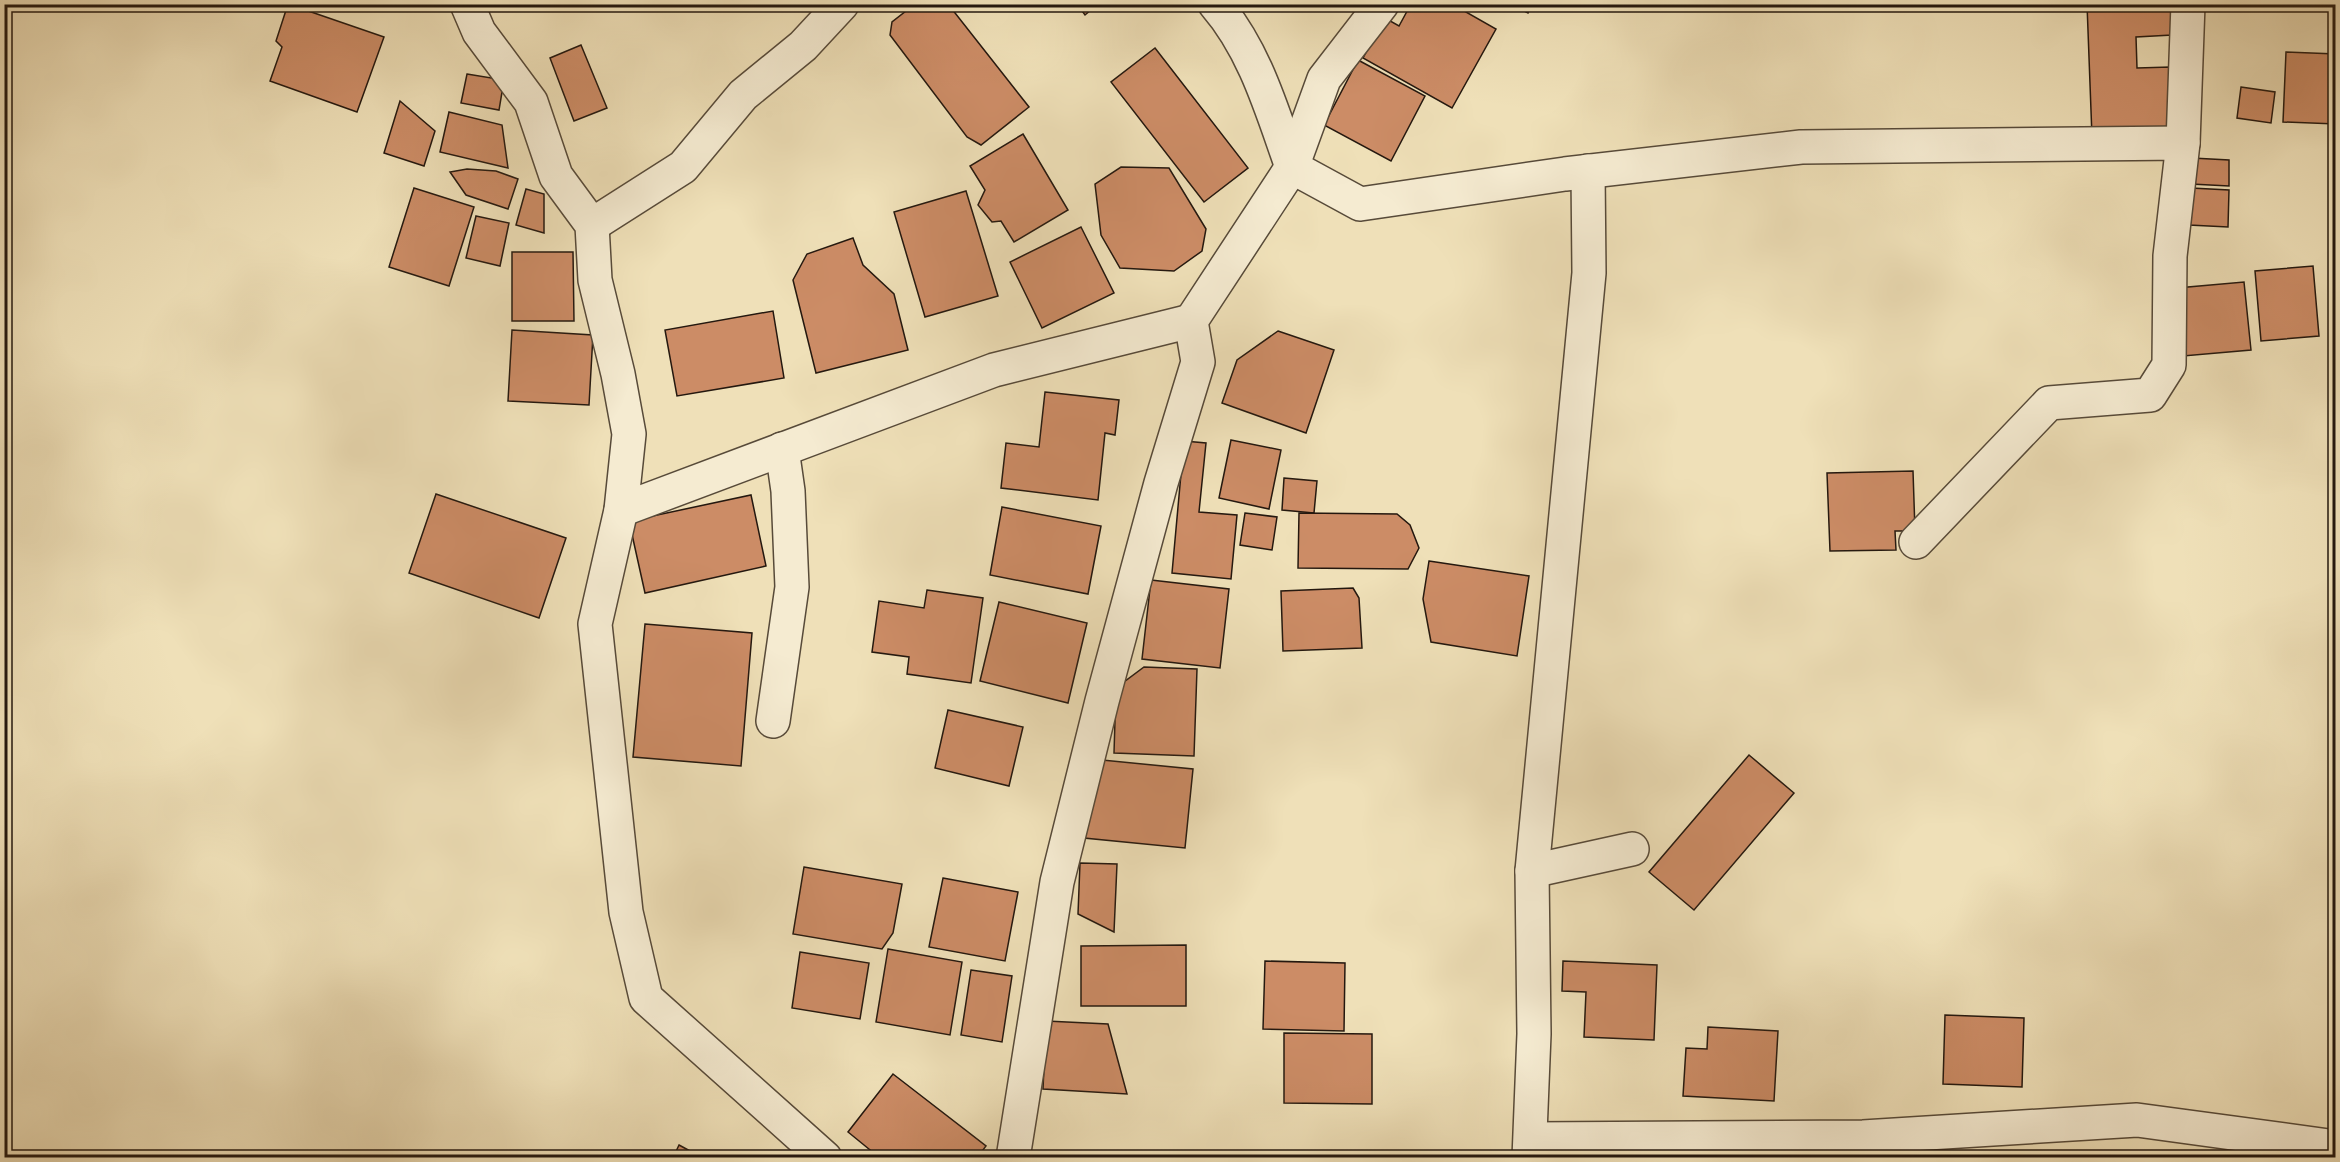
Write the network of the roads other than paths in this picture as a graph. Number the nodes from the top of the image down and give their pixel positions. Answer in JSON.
{"nodes":[{"id":1,"x":467,"y":4,"type":"edge"},
{"id":2,"x":842,"y":4,"type":"edge"},
{"id":3,"x":1215,"y":4,"type":"edge"},
{"id":4,"x":1382,"y":4,"type":"edge"},
{"id":5,"x":2188,"y":4,"type":"edge"},
{"id":6,"x":2183,"y":143,"type":"junction"},
{"id":7,"x":1292,"y":167,"type":"junction"},
{"id":8,"x":1588,"y":171,"type":"junction"},
{"id":9,"x":592,"y":225,"type":"junction"},
{"id":10,"x":1191,"y":321,"type":"junction"},
{"id":11,"x":782,"y":449,"type":"junction"},
{"id":12,"x":621,"y":510,"type":"junction"},
{"id":13,"x":1916,"y":542,"type":"dead end"},
{"id":14,"x":773,"y":722,"type":"dead end"},
{"id":15,"x":1632,"y":849,"type":"dead end"},
{"id":16,"x":1532,"y":871,"type":"junction"},
{"id":17,"x":2336,"y":1148,"type":"edge"},
{"id":18,"x":1530,"y":1149,"type":"edge"},
{"id":19,"x":825,"y":1158,"type":"edge"},
{"id":20,"x":1013,"y":1158,"type":"edge"}],
"edges":[{"from":1,"to":9,"type":"street"},
{"from":2,"to":9,"type":"street"},
{"from":3,"to":7,"type":"street"},
{"from":4,"to":7,"type":"street"},
{"from":5,"to":6,"type":"street"},
{"from":6,"to":8,"type":"street"},
{"from":6,"to":13,"type":"street"},
{"from":7,"to":8,"type":"street"},
{"from":7,"to":10,"type":"street"},
{"from":8,"to":16,"type":"street"},
{"from":9,"to":12,"type":"street"},
{"from":10,"to":11,"type":"street"},
{"from":10,"to":20,"type":"street"},
{"from":11,"to":12,"type":"street"},
{"from":11,"to":14,"type":"street"},
{"from":12,"to":19,"type":"street"},
{"from":15,"to":16,"type":"street"},
{"from":16,"to":18,"type":"street"},
{"from":17,"to":18,"type":"street"}]}
